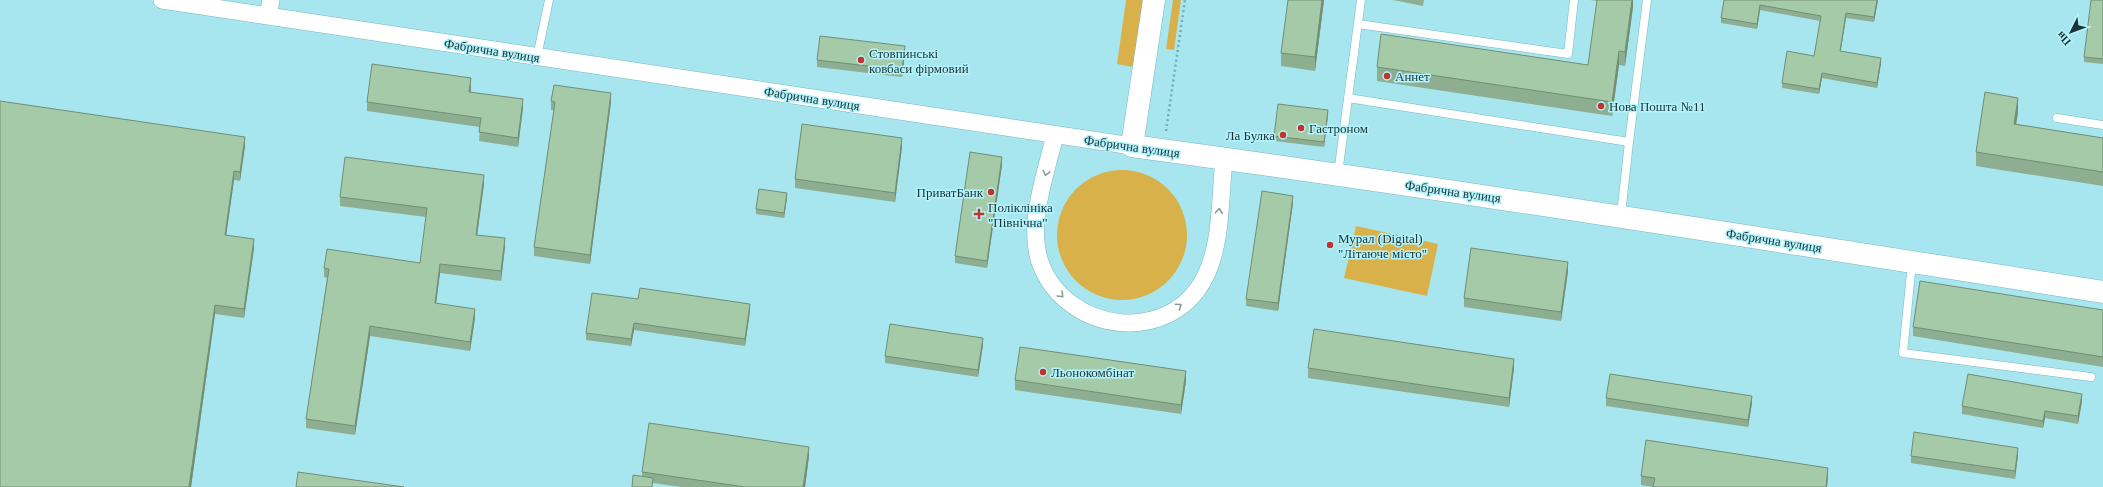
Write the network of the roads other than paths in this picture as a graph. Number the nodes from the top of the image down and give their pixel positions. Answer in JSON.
{"nodes":[{"id":1,"x":162,"y":0,"type":"edge"},
{"id":2,"x":549,"y":0,"type":"edge"},
{"id":3,"x":1154,"y":0,"type":"edge"},
{"id":4,"x":1361,"y":0,"type":"edge"},
{"id":5,"x":1574,"y":0,"type":"edge"},
{"id":6,"x":1647,"y":0,"type":"edge"},
{"id":7,"x":270,"y":8,"type":"edge"},
{"id":8,"x":1358,"y":24,"type":"junction"},
{"id":9,"x":537,"y":57,"type":"junction"},
{"id":10,"x":1348,"y":98,"type":"junction"},
{"id":11,"x":2057,"y":118,"type":"dead end"},
{"id":12,"x":2103,"y":125,"type":"edge"},
{"id":13,"x":1055,"y":135,"type":"junction"},
{"id":14,"x":1629,"y":142,"type":"junction"},
{"id":15,"x":1132,"y":146,"type":"junction"},
{"id":16,"x":1224,"y":159,"type":"junction"},
{"id":17,"x":1338,"y":174,"type":"junction"},
{"id":18,"x":1621,"y":216,"type":"junction"},
{"id":19,"x":1912,"y":262,"type":"junction"},
{"id":20,"x":2103,"y":292,"type":"edge"},
{"id":21,"x":2091,"y":377,"type":"dead end"}],
"edges":[{"from":1,"to":7,"type":"street","name":"Фабрична вулиця"},
{"from":2,"to":9,"type":"lane"},
{"from":3,"to":15,"type":"street"},
{"from":4,"to":8,"type":"lane"},
{"from":5,"to":8,"type":"lane"},
{"from":6,"to":14,"type":"lane"},
{"from":7,"to":9,"type":"street","name":"Фабрична вулиця"},
{"from":8,"to":10,"type":"lane"},
{"from":9,"to":13,"type":"street","name":"Фабрична вулиця"},
{"from":10,"to":14,"type":"lane"},
{"from":10,"to":17,"type":"lane"},
{"from":11,"to":12,"type":"lane"},
{"from":13,"to":15,"type":"street","name":"Фабрична вулиця"},
{"from":13,"to":16,"type":"street","one_way":true},
{"from":14,"to":18,"type":"lane"},
{"from":15,"to":16,"type":"street","name":"Фабрична вулиця"},
{"from":16,"to":17,"type":"street","name":"Фабрична вулиця"},
{"from":17,"to":18,"type":"street","name":"Фабрична вулиця"},
{"from":18,"to":19,"type":"street","name":"Фабрична вулиця"},
{"from":19,"to":20,"type":"street","name":"Фабрична вулиця"},
{"from":19,"to":21,"type":"lane"}]}
